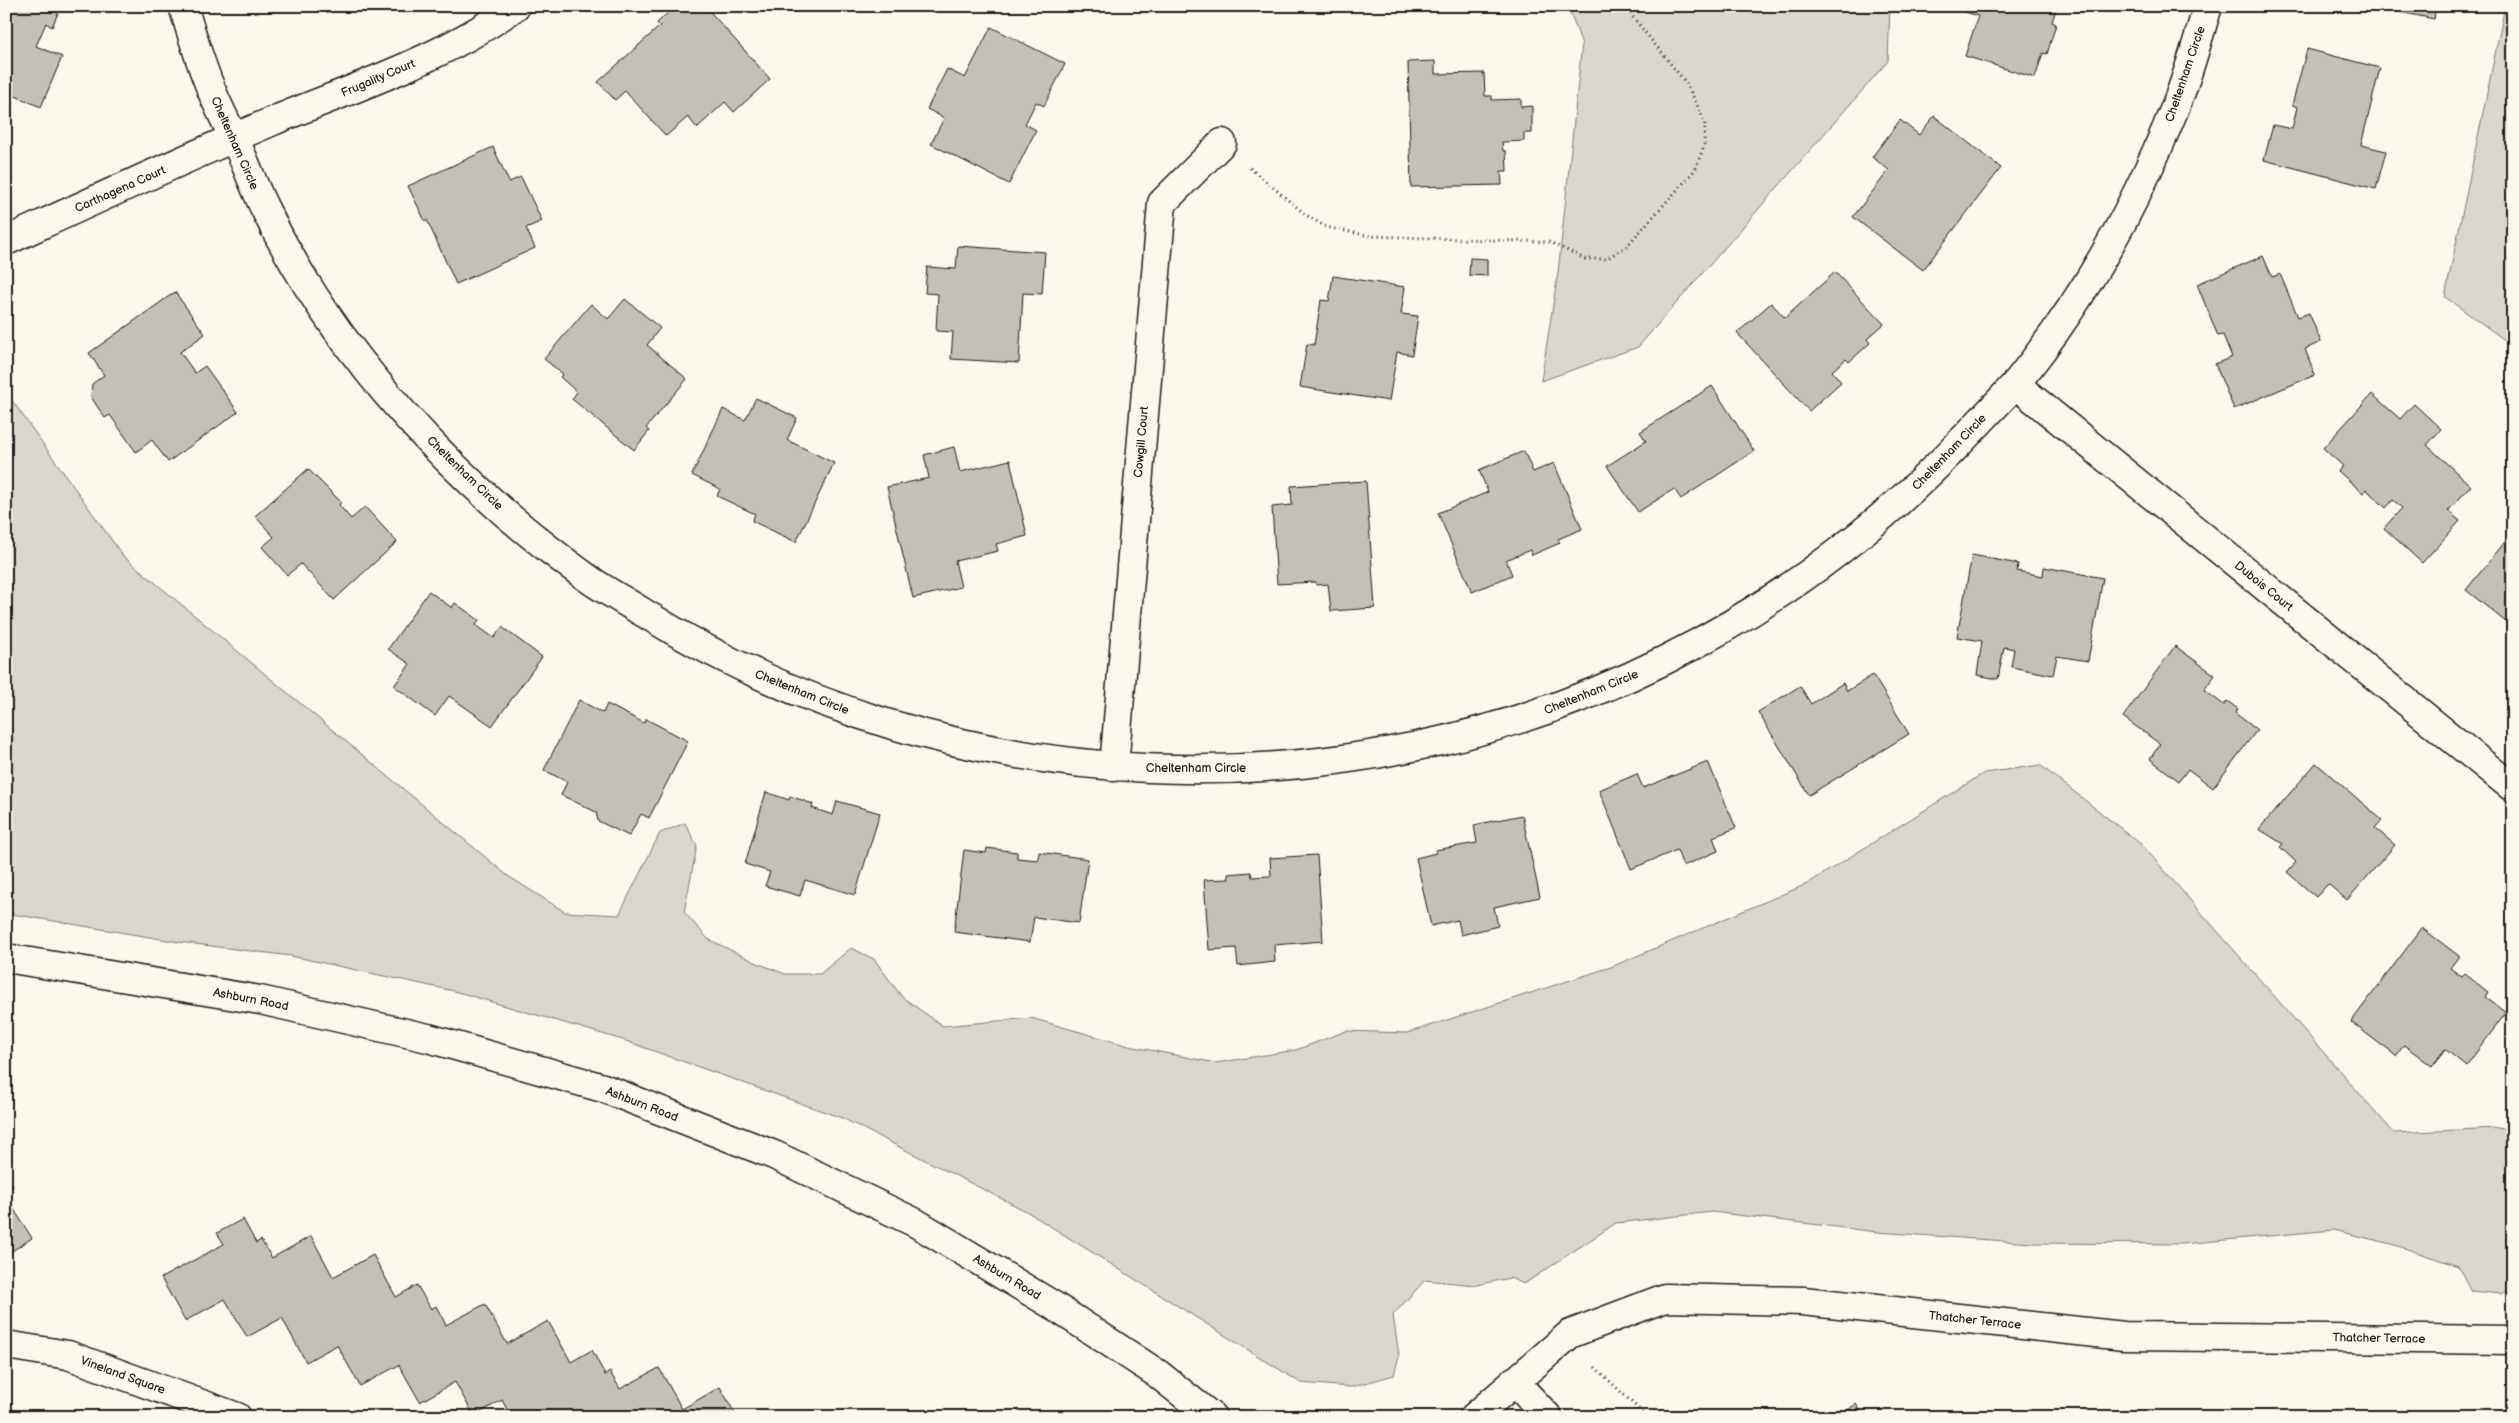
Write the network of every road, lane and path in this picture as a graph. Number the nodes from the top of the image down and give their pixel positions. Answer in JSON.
{"nodes":[{"id":1,"x":183,"y":6,"type":"edge"},
{"id":2,"x":516,"y":6,"type":"edge"},
{"id":3,"x":1624,"y":6,"type":"edge"},
{"id":4,"x":2208,"y":6,"type":"edge"},
{"id":5,"x":234,"y":138,"type":"junction"},
{"id":6,"x":1222,"y":143,"type":"joint"},
{"id":7,"x":6,"y":241,"type":"edge"},
{"id":8,"x":2015,"y":384,"type":"junction"},
{"id":9,"x":1114,"y":766,"type":"junction"},
{"id":10,"x":2513,"y":788,"type":"edge"},
{"id":11,"x":6,"y":958,"type":"edge"},
{"id":12,"x":2513,"y":1340,"type":"edge"},
{"id":13,"x":6,"y":1345,"type":"edge"},
{"id":14,"x":1514,"y":1382,"type":"junction"},
{"id":15,"x":237,"y":1417,"type":"edge"},
{"id":16,"x":1212,"y":1417,"type":"edge"},
{"id":17,"x":1474,"y":1417,"type":"edge"},
{"id":18,"x":1548,"y":1417,"type":"edge"}],
"edges":[{"from":1,"to":5,"type":"street","name":"Cheltenham Circle"},
{"from":2,"to":5,"type":"street","name":"Frugality Court"},
{"from":3,"to":6,"type":"path"},
{"from":4,"to":8,"type":"street","name":"Cheltenham Circle"},
{"from":5,"to":7,"type":"street","name":"Carthagena Court"},
{"from":5,"to":9,"type":"street","name":"Cheltenham Circle"},
{"from":6,"to":9,"type":"street","name":"Cowgill Court"},
{"from":8,"to":9,"type":"street","name":"Cheltenham Circle"},
{"from":8,"to":10,"type":"street","name":"Dubois Court"},
{"from":11,"to":16,"type":"street","name":"Ashburn Road"},
{"from":12,"to":14,"type":"street","name":"Thatcher Terrace"},
{"from":13,"to":15,"type":"street","name":"Vineland Square"},
{"from":14,"to":17,"type":"street","name":"Thatcher Terrace"},
{"from":14,"to":18,"type":"street"}]}
